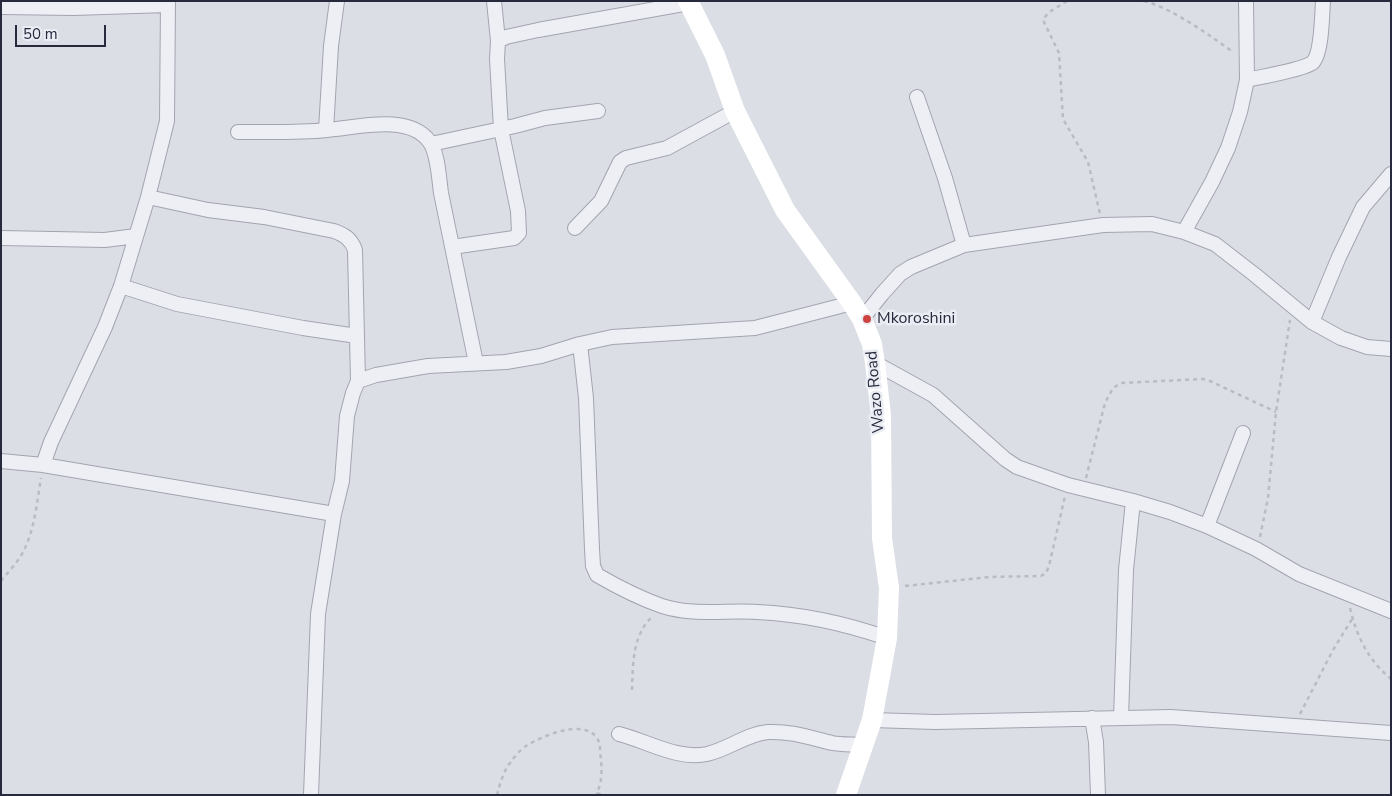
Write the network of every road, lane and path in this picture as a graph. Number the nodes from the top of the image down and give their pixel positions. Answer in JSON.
{"nodes":[{"id":1,"x":337,"y":1,"type":"edge"},
{"id":2,"x":494,"y":1,"type":"edge"},
{"id":3,"x":1067,"y":1,"type":"edge"},
{"id":4,"x":1144,"y":1,"type":"edge"},
{"id":5,"x":1246,"y":1,"type":"edge"},
{"id":6,"x":1323,"y":1,"type":"edge"},
{"id":7,"x":689,"y":2,"type":"edge"},
{"id":8,"x":168,"y":3,"type":"edge"},
{"id":9,"x":1,"y":7,"type":"edge"},
{"id":10,"x":498,"y":41,"type":"junction"},
{"id":11,"x":1246,"y":60,"type":"junction"},
{"id":12,"x":1247,"y":80,"type":"junction"},
{"id":13,"x":918,"y":97,"type":"dead end"},
{"id":14,"x":598,"y":111,"type":"dead end"},
{"id":15,"x":735,"y":111,"type":"junction"},
{"id":16,"x":326,"y":130,"type":"junction"},
{"id":17,"x":501,"y":130,"type":"junction"},
{"id":18,"x":238,"y":132,"type":"dead end"},
{"id":19,"x":431,"y":144,"type":"junction"},
{"id":20,"x":1391,"y":174,"type":"edge"},
{"id":21,"x":148,"y":197,"type":"junction"},
{"id":22,"x":1103,"y":225,"type":"junction"},
{"id":23,"x":575,"y":228,"type":"dead end"},
{"id":24,"x":1184,"y":232,"type":"junction"},
{"id":25,"x":136,"y":236,"type":"junction"},
{"id":26,"x":1,"y":238,"type":"edge"},
{"id":27,"x":964,"y":245,"type":"junction"},
{"id":28,"x":452,"y":247,"type":"junction"},
{"id":29,"x":121,"y":286,"type":"junction"},
{"id":30,"x":1293,"y":306,"type":"junction"},
{"id":31,"x":857,"y":311,"type":"junction"},
{"id":32,"x":1312,"y":322,"type":"junction"},
{"id":33,"x":357,"y":336,"type":"junction"},
{"id":34,"x":580,"y":344,"type":"junction"},
{"id":35,"x":1391,"y":349,"type":"edge"},
{"id":36,"x":476,"y":363,"type":"junction"},
{"id":37,"x":875,"y":364,"type":"junction"},
{"id":38,"x":358,"y":382,"type":"junction"},
{"id":39,"x":1276,"y":412,"type":"junction"},
{"id":40,"x":1243,"y":433,"type":"dead end"},
{"id":41,"x":1,"y":461,"type":"edge"},
{"id":42,"x":43,"y":465,"type":"junction"},
{"id":43,"x":1068,"y":485,"type":"junction"},
{"id":44,"x":1083,"y":489,"type":"junction"},
{"id":45,"x":1133,"y":501,"type":"junction"},
{"id":46,"x":334,"y":514,"type":"junction"},
{"id":47,"x":1207,"y":526,"type":"junction"},
{"id":48,"x":1256,"y":549,"type":"junction"},
{"id":49,"x":1,"y":581,"type":"edge"},
{"id":50,"x":889,"y":588,"type":"junction"},
{"id":51,"x":1346,"y":594,"type":"junction"},
{"id":52,"x":663,"y":606,"type":"junction"},
{"id":53,"x":1391,"y":611,"type":"edge"},
{"id":54,"x":1352,"y":619,"type":"junction"},
{"id":55,"x":887,"y":638,"type":"junction"},
{"id":56,"x":1391,"y":679,"type":"edge"},
{"id":57,"x":632,"y":690,"type":"dead end"},
{"id":58,"x":1092,"y":718,"type":"junction"},
{"id":59,"x":1121,"y":718,"type":"junction"},
{"id":60,"x":872,"y":720,"type":"junction"},
{"id":61,"x":1293,"y":726,"type":"junction"},
{"id":62,"x":1391,"y":733,"type":"edge"},
{"id":63,"x":619,"y":734,"type":"dead end"},
{"id":64,"x":863,"y":745,"type":"junction"},
{"id":65,"x":597,"y":794,"type":"edge"},
{"id":66,"x":311,"y":795,"type":"edge"},
{"id":67,"x":497,"y":795,"type":"edge"},
{"id":68,"x":602,"y":795,"type":"edge"},
{"id":69,"x":846,"y":795,"type":"edge"},
{"id":70,"x":1098,"y":795,"type":"edge"}],
"edges":[{"from":1,"to":16,"type":"street"},
{"from":2,"to":10,"type":"street"},
{"from":3,"to":22,"type":"path"},
{"from":4,"to":11,"type":"path"},
{"from":5,"to":11,"type":"street"},
{"from":6,"to":12,"type":"street"},
{"from":7,"to":10,"type":"street"},
{"from":7,"to":15,"type":"main road","name":"Wazo Road"},
{"from":8,"to":9,"type":"street"},
{"from":8,"to":21,"type":"street"},
{"from":10,"to":17,"type":"street"},
{"from":11,"to":12,"type":"street"},
{"from":12,"to":24,"type":"street"},
{"from":13,"to":27,"type":"street"},
{"from":14,"to":17,"type":"street"},
{"from":15,"to":23,"type":"street"},
{"from":15,"to":31,"type":"main road","name":"Wazo Road"},
{"from":16,"to":18,"type":"street"},
{"from":16,"to":19,"type":"street"},
{"from":17,"to":19,"type":"street"},
{"from":17,"to":28,"type":"street"},
{"from":19,"to":28,"type":"street"},
{"from":20,"to":32,"type":"street"},
{"from":21,"to":25,"type":"street"},
{"from":21,"to":33,"type":"street"},
{"from":22,"to":24,"type":"street"},
{"from":22,"to":27,"type":"street"},
{"from":24,"to":30,"type":"street"},
{"from":25,"to":26,"type":"street"},
{"from":25,"to":29,"type":"street"},
{"from":27,"to":31,"type":"street"},
{"from":28,"to":36,"type":"street"},
{"from":29,"to":33,"type":"street"},
{"from":29,"to":42,"type":"street"},
{"from":30,"to":32,"type":"street"},
{"from":30,"to":39,"type":"path"},
{"from":31,"to":34,"type":"street"},
{"from":31,"to":37,"type":"main road","name":"Wazo Road"},
{"from":32,"to":35,"type":"street"},
{"from":33,"to":38,"type":"street"},
{"from":34,"to":36,"type":"street"},
{"from":34,"to":52,"type":"street"},
{"from":36,"to":38,"type":"street"},
{"from":37,"to":43,"type":"street"},
{"from":37,"to":50,"type":"main road","name":"Wazo Road"},
{"from":38,"to":46,"type":"street"},
{"from":39,"to":44,"type":"path"},
{"from":39,"to":48,"type":"path"},
{"from":40,"to":47,"type":"street"},
{"from":41,"to":42,"type":"street"},
{"from":42,"to":46,"type":"street"},
{"from":42,"to":49,"type":"path"},
{"from":43,"to":44,"type":"street"},
{"from":43,"to":50,"type":"path"},
{"from":44,"to":45,"type":"street"},
{"from":45,"to":47,"type":"street"},
{"from":45,"to":59,"type":"street"},
{"from":46,"to":66,"type":"street"},
{"from":47,"to":48,"type":"street"},
{"from":48,"to":51,"type":"street"},
{"from":50,"to":55,"type":"main road","name":"Wazo Road"},
{"from":51,"to":53,"type":"street"},
{"from":51,"to":54,"type":"path"},
{"from":52,"to":55,"type":"street"},
{"from":52,"to":57,"type":"path"},
{"from":54,"to":56,"type":"path"},
{"from":54,"to":61,"type":"path"},
{"from":55,"to":60,"type":"main road","name":"Wazo Road"},
{"from":58,"to":59,"type":"street"},
{"from":58,"to":60,"type":"street"},
{"from":58,"to":70,"type":"street"},
{"from":59,"to":61,"type":"street"},
{"from":60,"to":64,"type":"main road","name":"Wazo Road"},
{"from":61,"to":62,"type":"street"},
{"from":63,"to":64,"type":"street"},
{"from":64,"to":69,"type":"main road","name":"Wazo Road"},
{"from":65,"to":67,"type":"path"},
{"from":65,"to":68,"type":"path"}]}
